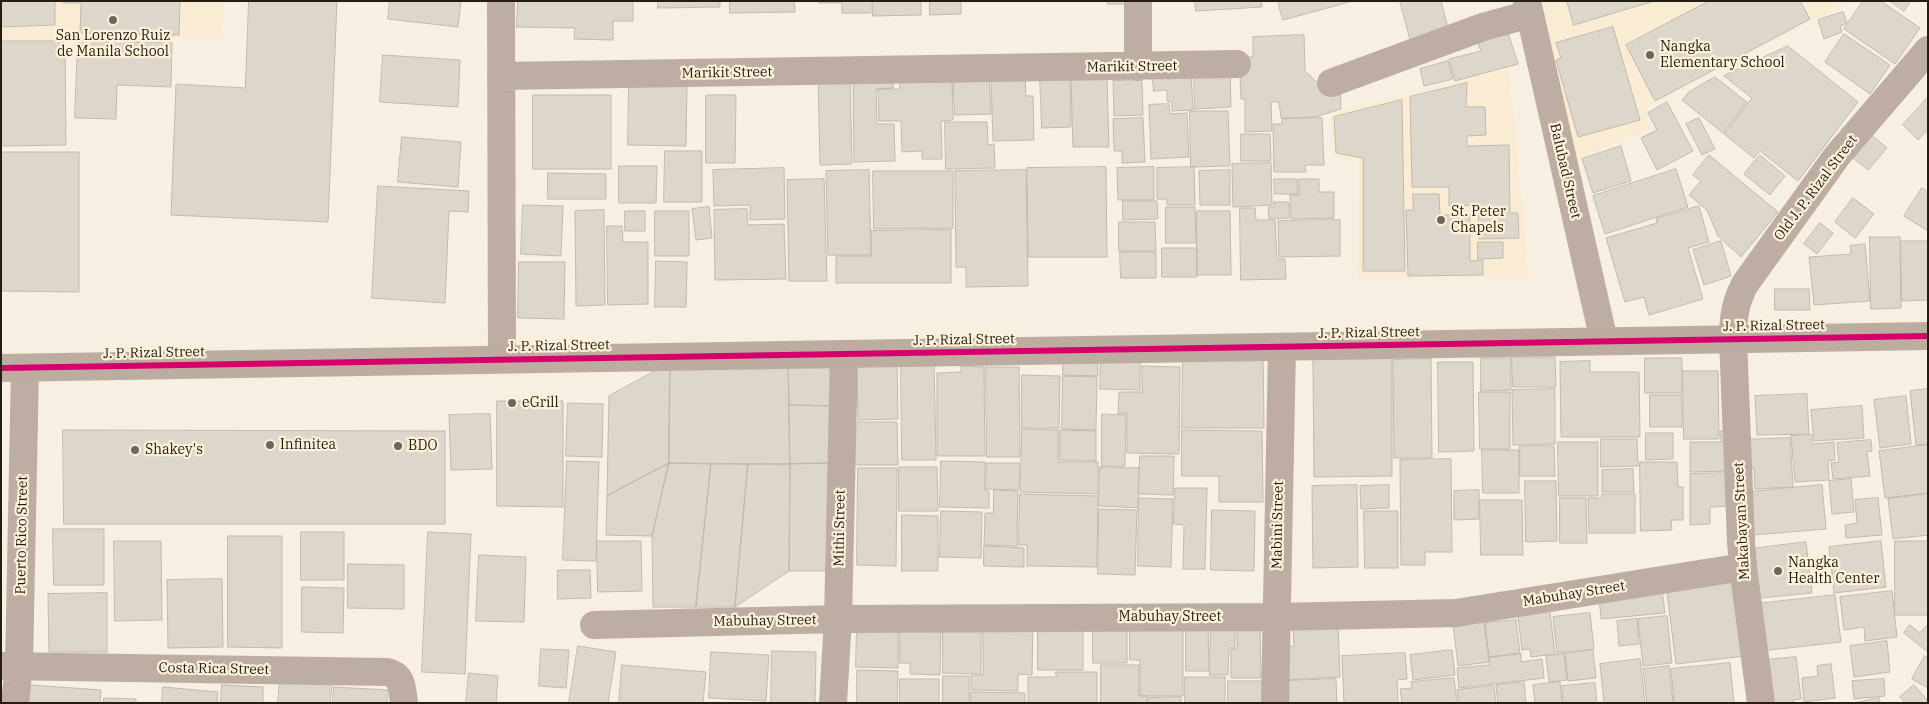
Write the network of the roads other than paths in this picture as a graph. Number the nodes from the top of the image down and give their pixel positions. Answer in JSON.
{"nodes":[{"id":1,"x":501,"y":1,"type":"edge"},
{"id":2,"x":1138,"y":1,"type":"edge"},
{"id":3,"x":1528,"y":8,"type":"edge"},
{"id":4,"x":1928,"y":50,"type":"edge"},
{"id":5,"x":1237,"y":64,"type":"dead end"},
{"id":6,"x":1138,"y":67,"type":"junction"},
{"id":7,"x":501,"y":76,"type":"junction"},
{"id":8,"x":1331,"y":83,"type":"dead end"},
{"id":9,"x":1928,"y":336,"type":"edge"},
{"id":10,"x":1733,"y":339,"type":"junction"},
{"id":11,"x":1604,"y":341,"type":"junction"},
{"id":12,"x":1282,"y":347,"type":"junction"},
{"id":13,"x":844,"y":354,"type":"junction"},
{"id":14,"x":502,"y":359,"type":"junction"},
{"id":15,"x":13,"y":368,"type":"edge"},
{"id":16,"x":1742,"y":566,"type":"junction"},
{"id":17,"x":1276,"y":617,"type":"junction"},
{"id":18,"x":838,"y":619,"type":"junction"},
{"id":19,"x":594,"y":625,"type":"dead end"},
{"id":20,"x":10,"y":666,"type":"edge"},
{"id":21,"x":15,"y":703,"type":"edge"},
{"id":22,"x":404,"y":703,"type":"edge"},
{"id":23,"x":832,"y":703,"type":"edge"},
{"id":24,"x":1275,"y":703,"type":"edge"},
{"id":25,"x":1761,"y":703,"type":"edge"}],
"edges":[{"from":1,"to":7,"type":"street"},
{"from":2,"to":6,"type":"street"},
{"from":3,"to":8,"type":"street"},
{"from":3,"to":11,"type":"street","name":"Balubad Street"},
{"from":4,"to":10,"type":"street","name":"Old J. P. Rizal Street"},
{"from":5,"to":6,"type":"street","name":"Marikit Street"},
{"from":6,"to":7,"type":"street","name":"Marikit Street"},
{"from":7,"to":14,"type":"street"},
{"from":9,"to":10,"type":"main road","name":"J. P. Rizal Street"},
{"from":10,"to":11,"type":"main road","name":"J. P. Rizal Street"},
{"from":10,"to":16,"type":"street","name":"Makabayan Street"},
{"from":11,"to":12,"type":"main road","name":"J. P. Rizal Street"},
{"from":12,"to":13,"type":"main road","name":"J. P. Rizal Street"},
{"from":12,"to":17,"type":"street","name":"Mabini Street"},
{"from":13,"to":14,"type":"main road","name":"J. P. Rizal Street"},
{"from":13,"to":18,"type":"street","name":"Mithi Street"},
{"from":14,"to":15,"type":"main road","name":"J. P. Rizal Street"},
{"from":15,"to":20,"type":"street","name":"Puerto Rico Street"},
{"from":16,"to":17,"type":"street","name":"Mabuhay Street"},
{"from":16,"to":25,"type":"street","name":"Makabayan Street"},
{"from":17,"to":18,"type":"street","name":"Mabuhay Street"},
{"from":17,"to":24,"type":"street","name":"Mabini Street"},
{"from":18,"to":19,"type":"street","name":"Mabuhay Street"},
{"from":18,"to":23,"type":"street","name":"Mithi Street"},
{"from":20,"to":21,"type":"street","name":"Puerto Rico Street"},
{"from":20,"to":22,"type":"street","name":"Costa Rica Street"}]}
